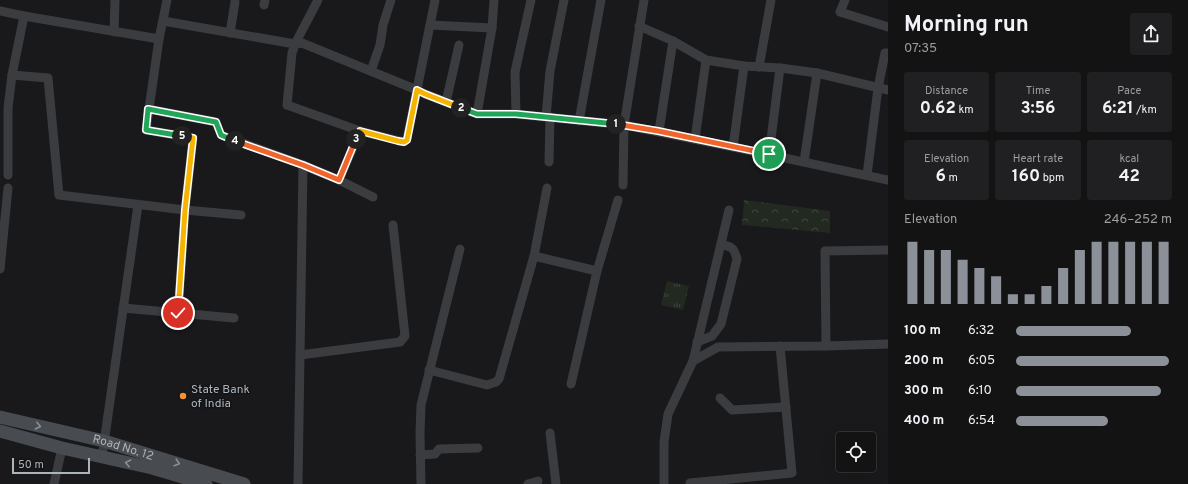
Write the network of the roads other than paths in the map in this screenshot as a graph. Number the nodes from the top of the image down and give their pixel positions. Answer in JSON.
{"nodes":[{"id":1,"x":115,"y":0,"type":"edge"},
{"id":2,"x":167,"y":0,"type":"edge"},
{"id":3,"x":318,"y":0,"type":"edge"},
{"id":4,"x":391,"y":0,"type":"edge"},
{"id":5,"x":435,"y":0,"type":"edge"},
{"id":6,"x":494,"y":0,"type":"edge"},
{"id":7,"x":531,"y":0,"type":"edge"},
{"id":8,"x":564,"y":0,"type":"edge"},
{"id":9,"x":601,"y":0,"type":"edge"},
{"id":10,"x":644,"y":0,"type":"edge"},
{"id":11,"x":771,"y":0,"type":"edge"},
{"id":12,"x":845,"y":0,"type":"edge"},
{"id":13,"x":235,"y":2,"type":"dead end"},
{"id":14,"x":0,"y":11,"type":"edge"},
{"id":15,"x":24,"y":16,"type":"junction"},
{"id":16,"x":163,"y":21,"type":"junction"},
{"id":17,"x":430,"y":25,"type":"junction"},
{"id":18,"x":639,"y":26,"type":"junction"},
{"id":19,"x":888,"y":27,"type":"edge"},
{"id":20,"x":492,"y":28,"type":"junction"},
{"id":21,"x":114,"y":32,"type":"junction"},
{"id":22,"x":230,"y":32,"type":"junction"},
{"id":23,"x":159,"y":39,"type":"junction"},
{"id":24,"x":674,"y":41,"type":"junction"},
{"id":25,"x":295,"y":44,"type":"junction"},
{"id":26,"x":459,"y":45,"type":"dead end"},
{"id":27,"x":888,"y":53,"type":"edge"},
{"id":28,"x":706,"y":60,"type":"junction"},
{"id":29,"x":744,"y":66,"type":"junction"},
{"id":30,"x":759,"y":67,"type":"junction"},
{"id":31,"x":780,"y":68,"type":"junction"},
{"id":32,"x":371,"y":71,"type":"junction"},
{"id":33,"x":817,"y":73,"type":"junction"},
{"id":34,"x":12,"y":75,"type":"junction"},
{"id":35,"x":878,"y":88,"type":"junction"},
{"id":36,"x":417,"y":90,"type":"junction"},
{"id":37,"x":888,"y":90,"type":"edge"},
{"id":38,"x":446,"y":102,"type":"junction"},
{"id":39,"x":4,"y":109,"type":"edge"},
{"id":40,"x":148,"y":109,"type":"junction"},
{"id":41,"x":477,"y":114,"type":"junction"},
{"id":42,"x":516,"y":114,"type":"junction"},
{"id":43,"x":548,"y":117,"type":"junction"},
{"id":44,"x":579,"y":121,"type":"junction"},
{"id":45,"x":624,"y":125,"type":"junction"},
{"id":46,"x":360,"y":131,"type":"junction"},
{"id":47,"x":658,"y":131,"type":"junction"},
{"id":48,"x":695,"y":139,"type":"junction"},
{"id":49,"x":733,"y":147,"type":"junction"},
{"id":50,"x":769,"y":154,"type":"junction"},
{"id":51,"x":549,"y":162,"type":"dead end"},
{"id":52,"x":804,"y":162,"type":"junction"},
{"id":53,"x":303,"y":165,"type":"junction"},
{"id":54,"x":8,"y":175,"type":"dead end"},
{"id":55,"x":867,"y":175,"type":"junction"},
{"id":56,"x":339,"y":180,"type":"junction"},
{"id":57,"x":888,"y":180,"type":"edge"},
{"id":58,"x":623,"y":185,"type":"dead end"},
{"id":59,"x":8,"y":188,"type":"dead end"},
{"id":60,"x":547,"y":188,"type":"dead end"},
{"id":61,"x":373,"y":197,"type":"dead end"},
{"id":62,"x":618,"y":200,"type":"dead end"},
{"id":63,"x":138,"y":205,"type":"junction"},
{"id":64,"x":185,"y":210,"type":"junction"},
{"id":65,"x":729,"y":210,"type":"dead end"},
{"id":66,"x":241,"y":215,"type":"dead end"},
{"id":67,"x":392,"y":225,"type":"dead end"},
{"id":68,"x":721,"y":244,"type":"junction"},
{"id":69,"x":460,"y":249,"type":"dead end"},
{"id":70,"x":888,"y":250,"type":"edge"},
{"id":71,"x":534,"y":256,"type":"junction"},
{"id":72,"x":0,"y":269,"type":"edge"},
{"id":73,"x":597,"y":271,"type":"junction"},
{"id":74,"x":123,"y":308,"type":"junction"},
{"id":75,"x":178,"y":313,"type":"junction"},
{"id":76,"x":234,"y":318,"type":"dead end"},
{"id":77,"x":697,"y":342,"type":"junction"},
{"id":78,"x":888,"y":344,"type":"edge"},
{"id":79,"x":780,"y":346,"type":"junction"},
{"id":80,"x":826,"y":346,"type":"junction"},
{"id":81,"x":300,"y":355,"type":"junction"},
{"id":82,"x":693,"y":361,"type":"junction"},
{"id":83,"x":429,"y":370,"type":"junction"},
{"id":84,"x":571,"y":384,"type":"dead end"},
{"id":85,"x":720,"y":398,"type":"dead end"},
{"id":86,"x":786,"y":406,"type":"junction"},
{"id":87,"x":0,"y":417,"type":"edge"},
{"id":88,"x":0,"y":431,"type":"edge"},
{"id":89,"x":550,"y":433,"type":"dead end"},
{"id":90,"x":104,"y":442,"type":"junction"},
{"id":91,"x":62,"y":448,"type":"junction"},
{"id":92,"x":478,"y":448,"type":"dead end"},
{"id":93,"x":420,"y":455,"type":"junction"},
{"id":94,"x":102,"y":457,"type":"junction"},
{"id":95,"x":556,"y":480,"type":"edge"},
{"id":96,"x":738,"y":481,"type":"edge"},
{"id":97,"x":690,"y":483,"type":"dead end"},
{"id":98,"x":54,"y":484,"type":"edge"},
{"id":99,"x":206,"y":484,"type":"edge"},
{"id":100,"x":244,"y":484,"type":"edge"},
{"id":101,"x":298,"y":484,"type":"edge"},
{"id":102,"x":421,"y":484,"type":"edge"},
{"id":103,"x":528,"y":484,"type":"edge"},
{"id":104,"x":664,"y":484,"type":"edge"}],
"edges":[{"from":1,"to":21,"type":"street"},
{"from":2,"to":16,"type":"street"},
{"from":3,"to":25,"type":"street"},
{"from":4,"to":32,"type":"street"},
{"from":5,"to":17,"type":"street"},
{"from":6,"to":20,"type":"street"},
{"from":7,"to":42,"type":"street"},
{"from":8,"to":43,"type":"street"},
{"from":9,"to":44,"type":"street"},
{"from":10,"to":18,"type":"street"},
{"from":11,"to":30,"type":"street"},
{"from":12,"to":19,"type":"street"},
{"from":13,"to":22,"type":"street"},
{"from":14,"to":15,"type":"street"},
{"from":15,"to":21,"type":"street"},
{"from":15,"to":34,"type":"street"},
{"from":16,"to":22,"type":"street"},
{"from":16,"to":23,"type":"street"},
{"from":17,"to":20,"type":"street"},
{"from":17,"to":36,"type":"street"},
{"from":18,"to":24,"type":"street"},
{"from":18,"to":45,"type":"street"},
{"from":20,"to":41,"type":"street"},
{"from":21,"to":23,"type":"street"},
{"from":22,"to":25,"type":"street"},
{"from":23,"to":40,"type":"street"},
{"from":24,"to":28,"type":"street"},
{"from":24,"to":47,"type":"street"},
{"from":25,"to":32,"type":"street"},
{"from":25,"to":46,"type":"street"},
{"from":26,"to":38,"type":"street"},
{"from":27,"to":35,"type":"street"},
{"from":28,"to":29,"type":"street"},
{"from":28,"to":48,"type":"street"},
{"from":29,"to":30,"type":"street"},
{"from":29,"to":49,"type":"street"},
{"from":30,"to":31,"type":"street"},
{"from":31,"to":33,"type":"street"},
{"from":31,"to":50,"type":"street"},
{"from":32,"to":36,"type":"street"},
{"from":33,"to":35,"type":"street"},
{"from":33,"to":52,"type":"street"},
{"from":34,"to":39,"type":"street"},
{"from":34,"to":63,"type":"street"},
{"from":35,"to":37,"type":"street"},
{"from":35,"to":55,"type":"street"},
{"from":36,"to":38,"type":"street"},
{"from":36,"to":46,"type":"street"},
{"from":38,"to":41,"type":"street"},
{"from":39,"to":54,"type":"street"},
{"from":40,"to":53,"type":"street"},
{"from":40,"to":64,"type":"street"},
{"from":41,"to":42,"type":"street"},
{"from":42,"to":43,"type":"street"},
{"from":43,"to":44,"type":"street"},
{"from":43,"to":51,"type":"street"},
{"from":44,"to":45,"type":"street"},
{"from":45,"to":47,"type":"street"},
{"from":45,"to":58,"type":"street"},
{"from":46,"to":56,"type":"street"},
{"from":47,"to":48,"type":"street"},
{"from":48,"to":49,"type":"street"},
{"from":49,"to":50,"type":"street"},
{"from":50,"to":52,"type":"street"},
{"from":52,"to":55,"type":"street"},
{"from":53,"to":56,"type":"street"},
{"from":53,"to":81,"type":"street"},
{"from":55,"to":57,"type":"street"},
{"from":56,"to":61,"type":"street"},
{"from":59,"to":72,"type":"street"},
{"from":60,"to":71,"type":"street"},
{"from":62,"to":73,"type":"street"},
{"from":63,"to":64,"type":"street"},
{"from":63,"to":74,"type":"street"},
{"from":64,"to":66,"type":"street"},
{"from":64,"to":75,"type":"street"},
{"from":65,"to":68,"type":"street"},
{"from":67,"to":81,"type":"street"},
{"from":68,"to":77,"type":"street"},
{"from":68,"to":77,"type":"street"},
{"from":69,"to":83,"type":"street"},
{"from":70,"to":80,"type":"street"},
{"from":71,"to":73,"type":"street"},
{"from":71,"to":83,"type":"street"},
{"from":73,"to":84,"type":"street"},
{"from":74,"to":75,"type":"street"},
{"from":74,"to":90,"type":"street"},
{"from":75,"to":76,"type":"street"},
{"from":77,"to":82,"type":"street"},
{"from":78,"to":80,"type":"street"},
{"from":79,"to":80,"type":"street"},
{"from":79,"to":82,"type":"street"},
{"from":79,"to":86,"type":"street"},
{"from":81,"to":101,"type":"street"},
{"from":82,"to":104,"type":"street"},
{"from":83,"to":93,"type":"street"},
{"from":85,"to":86,"type":"street"},
{"from":86,"to":96,"type":"street"},
{"from":87,"to":90,"type":"main road","name":"Road No. 12","one_way":true},
{"from":88,"to":91,"type":"main road"},
{"from":89,"to":95,"type":"street"},
{"from":90,"to":94,"type":"street"},
{"from":90,"to":100,"type":"main road","name":"Road No. 12","one_way":true},
{"from":91,"to":94,"type":"main road"},
{"from":91,"to":98,"type":"street"},
{"from":92,"to":93,"type":"street"},
{"from":93,"to":102,"type":"street"},
{"from":99,"to":94,"type":"main road","one_way":true},
{"from":95,"to":103,"type":"street"},
{"from":96,"to":97,"type":"street"}]}
